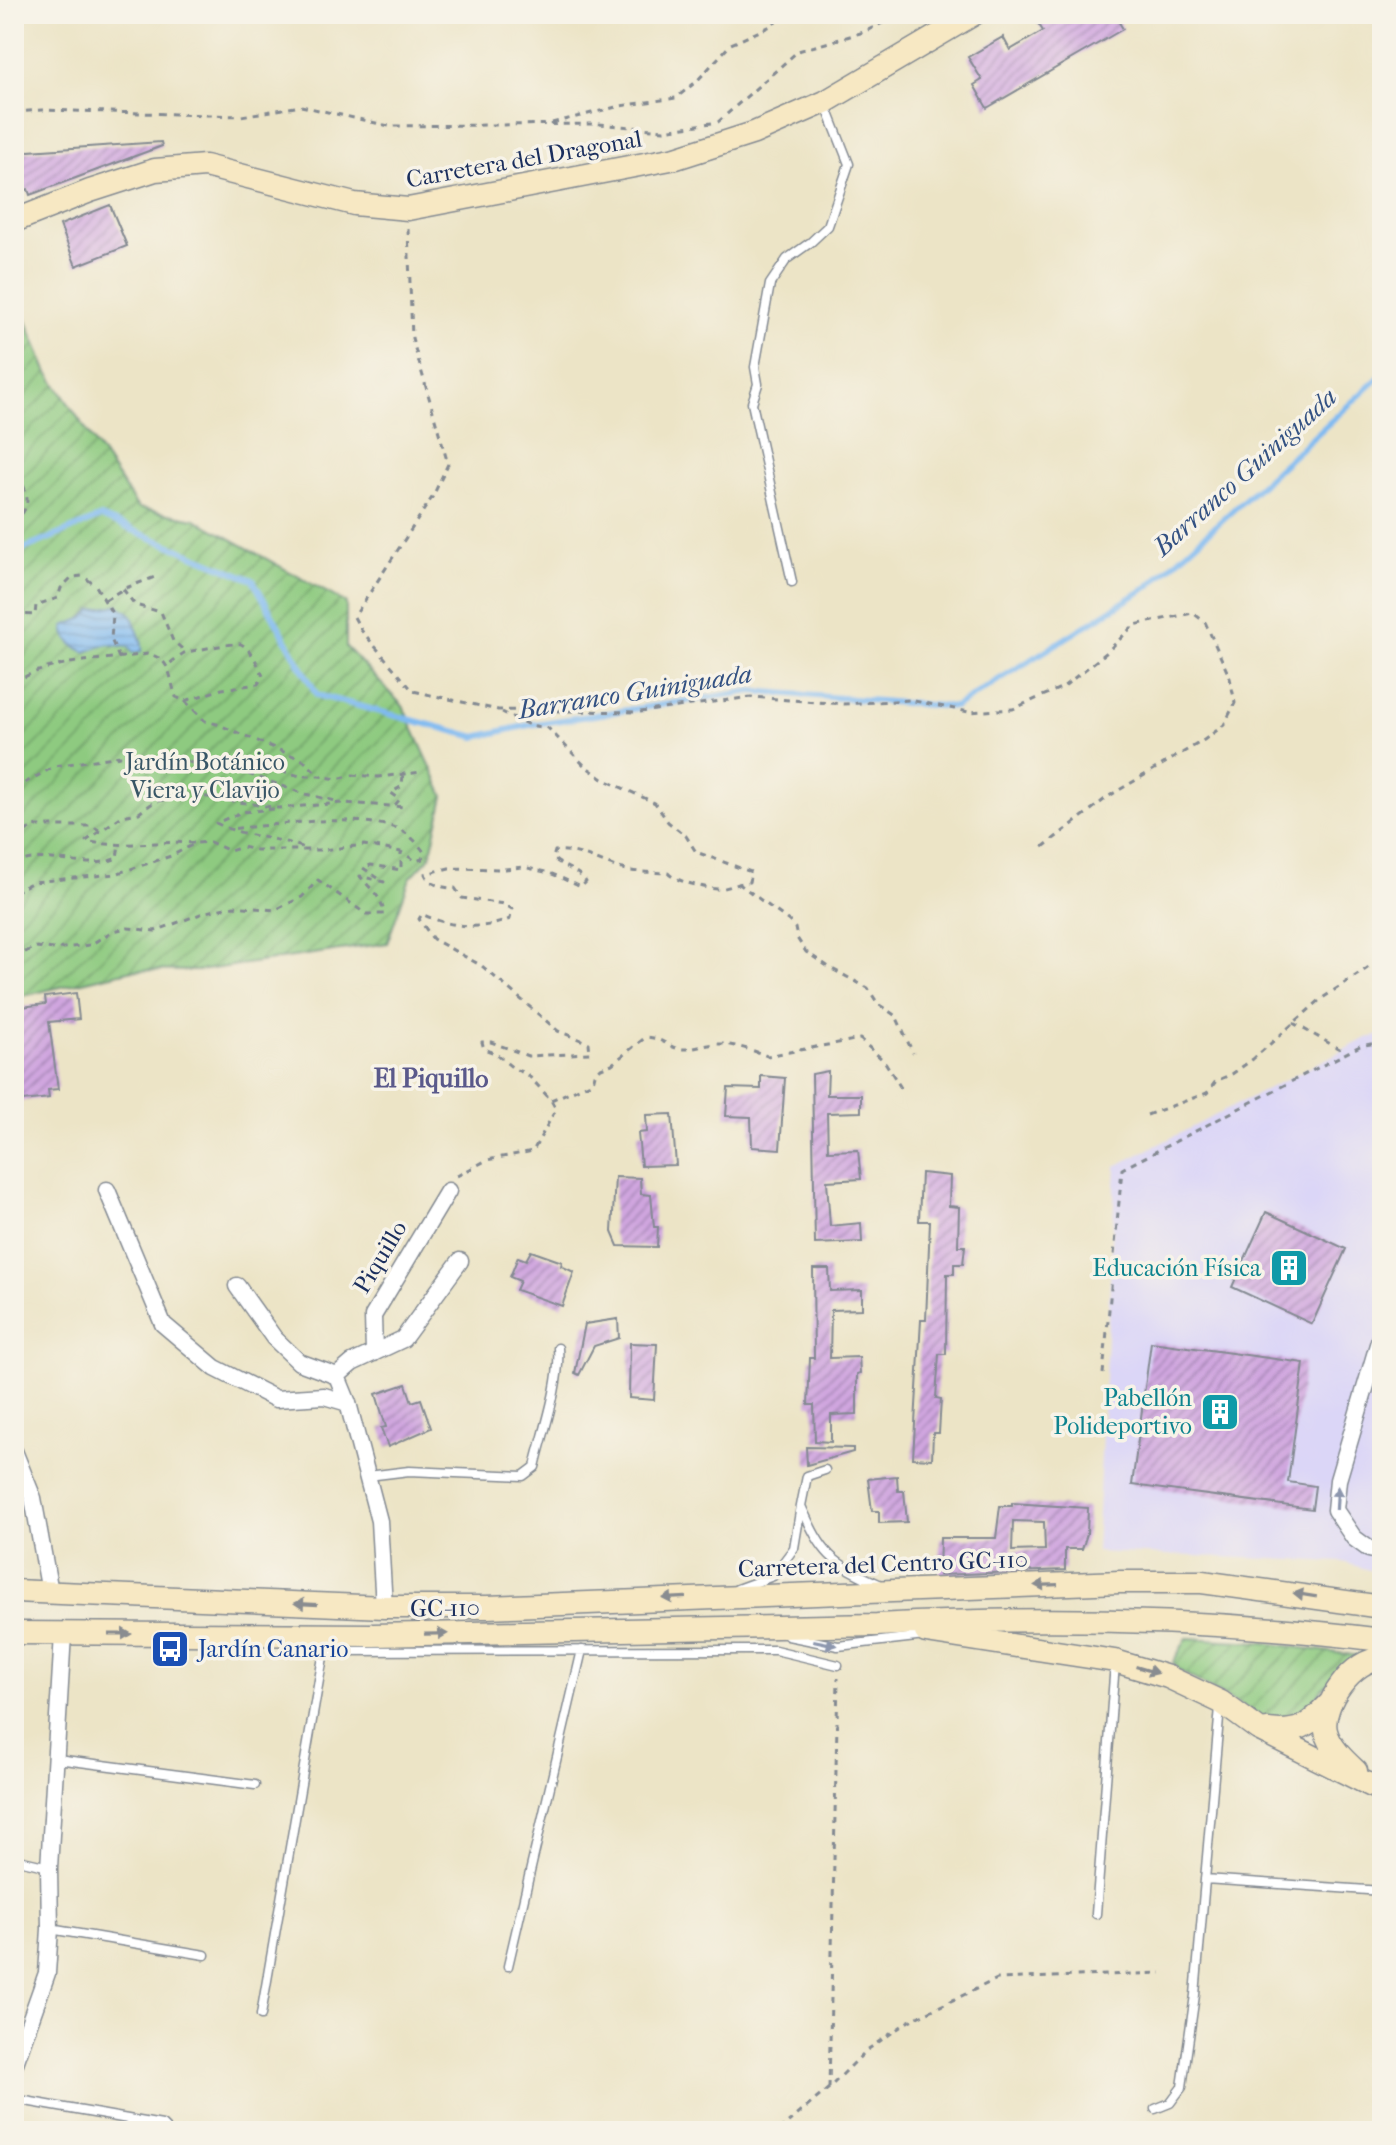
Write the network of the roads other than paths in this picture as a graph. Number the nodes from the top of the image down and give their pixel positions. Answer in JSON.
{"nodes":[{"id":1,"x":974,"y":14,"type":"edge"},
{"id":2,"x":825,"y":102,"type":"junction"},
{"id":3,"x":14,"y":221,"type":"edge"},
{"id":4,"x":792,"y":582,"type":"dead end"},
{"id":5,"x":107,"y":1190,"type":"dead end"},
{"id":6,"x":448,"y":1191,"type":"road end"},
{"id":7,"x":460,"y":1261,"type":"dead end"},
{"id":8,"x":237,"y":1286,"type":"dead end"},
{"id":9,"x":1382,"y":1331,"type":"edge"},
{"id":10,"x":558,"y":1348,"type":"dead end"},
{"id":11,"x":374,"y":1353,"type":"junction"},
{"id":12,"x":337,"y":1376,"type":"junction"},
{"id":13,"x":348,"y":1403,"type":"junction"},
{"id":14,"x":14,"y":1451,"type":"edge"},
{"id":15,"x":825,"y":1470,"type":"dead end"},
{"id":16,"x":368,"y":1476,"type":"junction"},
{"id":17,"x":801,"y":1506,"type":"junction"},
{"id":18,"x":1382,"y":1552,"type":"edge"},
{"id":19,"x":890,"y":1590,"type":"junction"},
{"id":20,"x":14,"y":1591,"type":"edge"},
{"id":21,"x":50,"y":1592,"type":"junction"},
{"id":22,"x":718,"y":1596,"type":"junction"},
{"id":23,"x":384,"y":1607,"type":"junction"},
{"id":24,"x":1382,"y":1607,"type":"edge"},
{"id":25,"x":877,"y":1625,"type":"junction"},
{"id":26,"x":748,"y":1628,"type":"junction"},
{"id":27,"x":14,"y":1633,"type":"edge"},
{"id":28,"x":63,"y":1634,"type":"junction"},
{"id":29,"x":941,"y":1634,"type":"junction"},
{"id":30,"x":1382,"y":1640,"type":"edge"},
{"id":31,"x":582,"y":1650,"type":"junction"},
{"id":32,"x":1382,"y":1659,"type":"edge"},
{"id":33,"x":1115,"y":1661,"type":"junction"},
{"id":34,"x":838,"y":1665,"type":"road end"},
{"id":35,"x":1221,"y":1702,"type":"junction"},
{"id":36,"x":1330,"y":1703,"type":"junction"},
{"id":37,"x":1258,"y":1729,"type":"junction"},
{"id":38,"x":57,"y":1759,"type":"junction"},
{"id":39,"x":255,"y":1785,"type":"dead end"},
{"id":40,"x":1380,"y":1790,"type":"edge"},
{"id":41,"x":14,"y":1859,"type":"edge"},
{"id":42,"x":49,"y":1868,"type":"junction"},
{"id":43,"x":1205,"y":1879,"type":"junction"},
{"id":44,"x":1382,"y":1891,"type":"edge"},
{"id":45,"x":1096,"y":1914,"type":"dead end"},
{"id":46,"x":50,"y":1929,"type":"junction"},
{"id":47,"x":205,"y":1955,"type":"dead end"},
{"id":48,"x":508,"y":1966,"type":"dead end"},
{"id":49,"x":261,"y":2015,"type":"dead end"},
{"id":50,"x":14,"y":2066,"type":"edge"},
{"id":51,"x":14,"y":2099,"type":"edge"},
{"id":52,"x":1155,"y":2109,"type":"dead end"},
{"id":53,"x":168,"y":2131,"type":"edge"}],
"edges":[{"from":1,"to":2,"type":"main road","name":"Carretera del Dragonal"},
{"from":2,"to":3,"type":"main road","name":"Carretera del Dragonal"},
{"from":2,"to":4,"type":"lane"},
{"from":5,"to":13,"type":"street"},
{"from":6,"to":11,"type":"street","name":"Piquillo"},
{"from":7,"to":11,"type":"street"},
{"from":8,"to":12,"type":"street"},
{"from":18,"to":9,"type":"street","one_way":true},
{"from":10,"to":16,"type":"lane"},
{"from":11,"to":12,"type":"street"},
{"from":12,"to":13,"type":"street"},
{"from":13,"to":16,"type":"street"},
{"from":14,"to":21,"type":"street"},
{"from":15,"to":17,"type":"lane"},
{"from":16,"to":23,"type":"street"},
{"from":17,"to":19,"type":"lane"},
{"from":17,"to":22,"type":"lane"},
{"from":19,"to":22,"type":"main road","name":"Carretera del Centro GC-110","number":"GC-110"},
{"from":24,"to":19,"type":"main road","name":"Carretera del Centro GC-110","number":"GC-110","one_way":true},
{"from":20,"to":21,"type":"main road","name":"GC-110","number":"GC-110"},
{"from":23,"to":21,"type":"main road","name":"GC-110","number":"GC-110","one_way":true},
{"from":22,"to":23,"type":"main road","name":"Carretera del Centro GC-110","number":"GC-110","one_way":true},
{"from":25,"to":26,"type":"main road","name":"GC-110","number":"GC-110"},
{"from":25,"to":29,"type":"main road"},
{"from":25,"to":30,"type":"main road","number":"GC-110"},
{"from":28,"to":26,"type":"main road","name":"GC-110","number":"GC-110","one_way":true},
{"from":26,"to":29,"type":"lane","one_way":true},
{"from":27,"to":28,"type":"main road","name":"GC-110","number":"GC-110"},
{"from":28,"to":38,"type":"street"},
{"from":29,"to":33,"type":"main road"},
{"from":31,"to":34,"type":"lane"},
{"from":31,"to":48,"type":"lane"},
{"from":31,"to":49,"type":"lane"},
{"from":32,"to":36,"type":"main road"},
{"from":33,"to":35,"type":"main road","one_way":true},
{"from":33,"to":45,"type":"lane"},
{"from":35,"to":37,"type":"main road"},
{"from":35,"to":43,"type":"lane"},
{"from":36,"to":37,"type":"main road"},
{"from":36,"to":40,"type":"main road"},
{"from":37,"to":40,"type":"main road"},
{"from":38,"to":39,"type":"lane"},
{"from":38,"to":42,"type":"street"},
{"from":41,"to":42,"type":"lane"},
{"from":42,"to":46,"type":"street"},
{"from":43,"to":44,"type":"lane"},
{"from":43,"to":52,"type":"lane"},
{"from":46,"to":47,"type":"lane"},
{"from":46,"to":50,"type":"street"},
{"from":51,"to":53,"type":"lane"}]}
